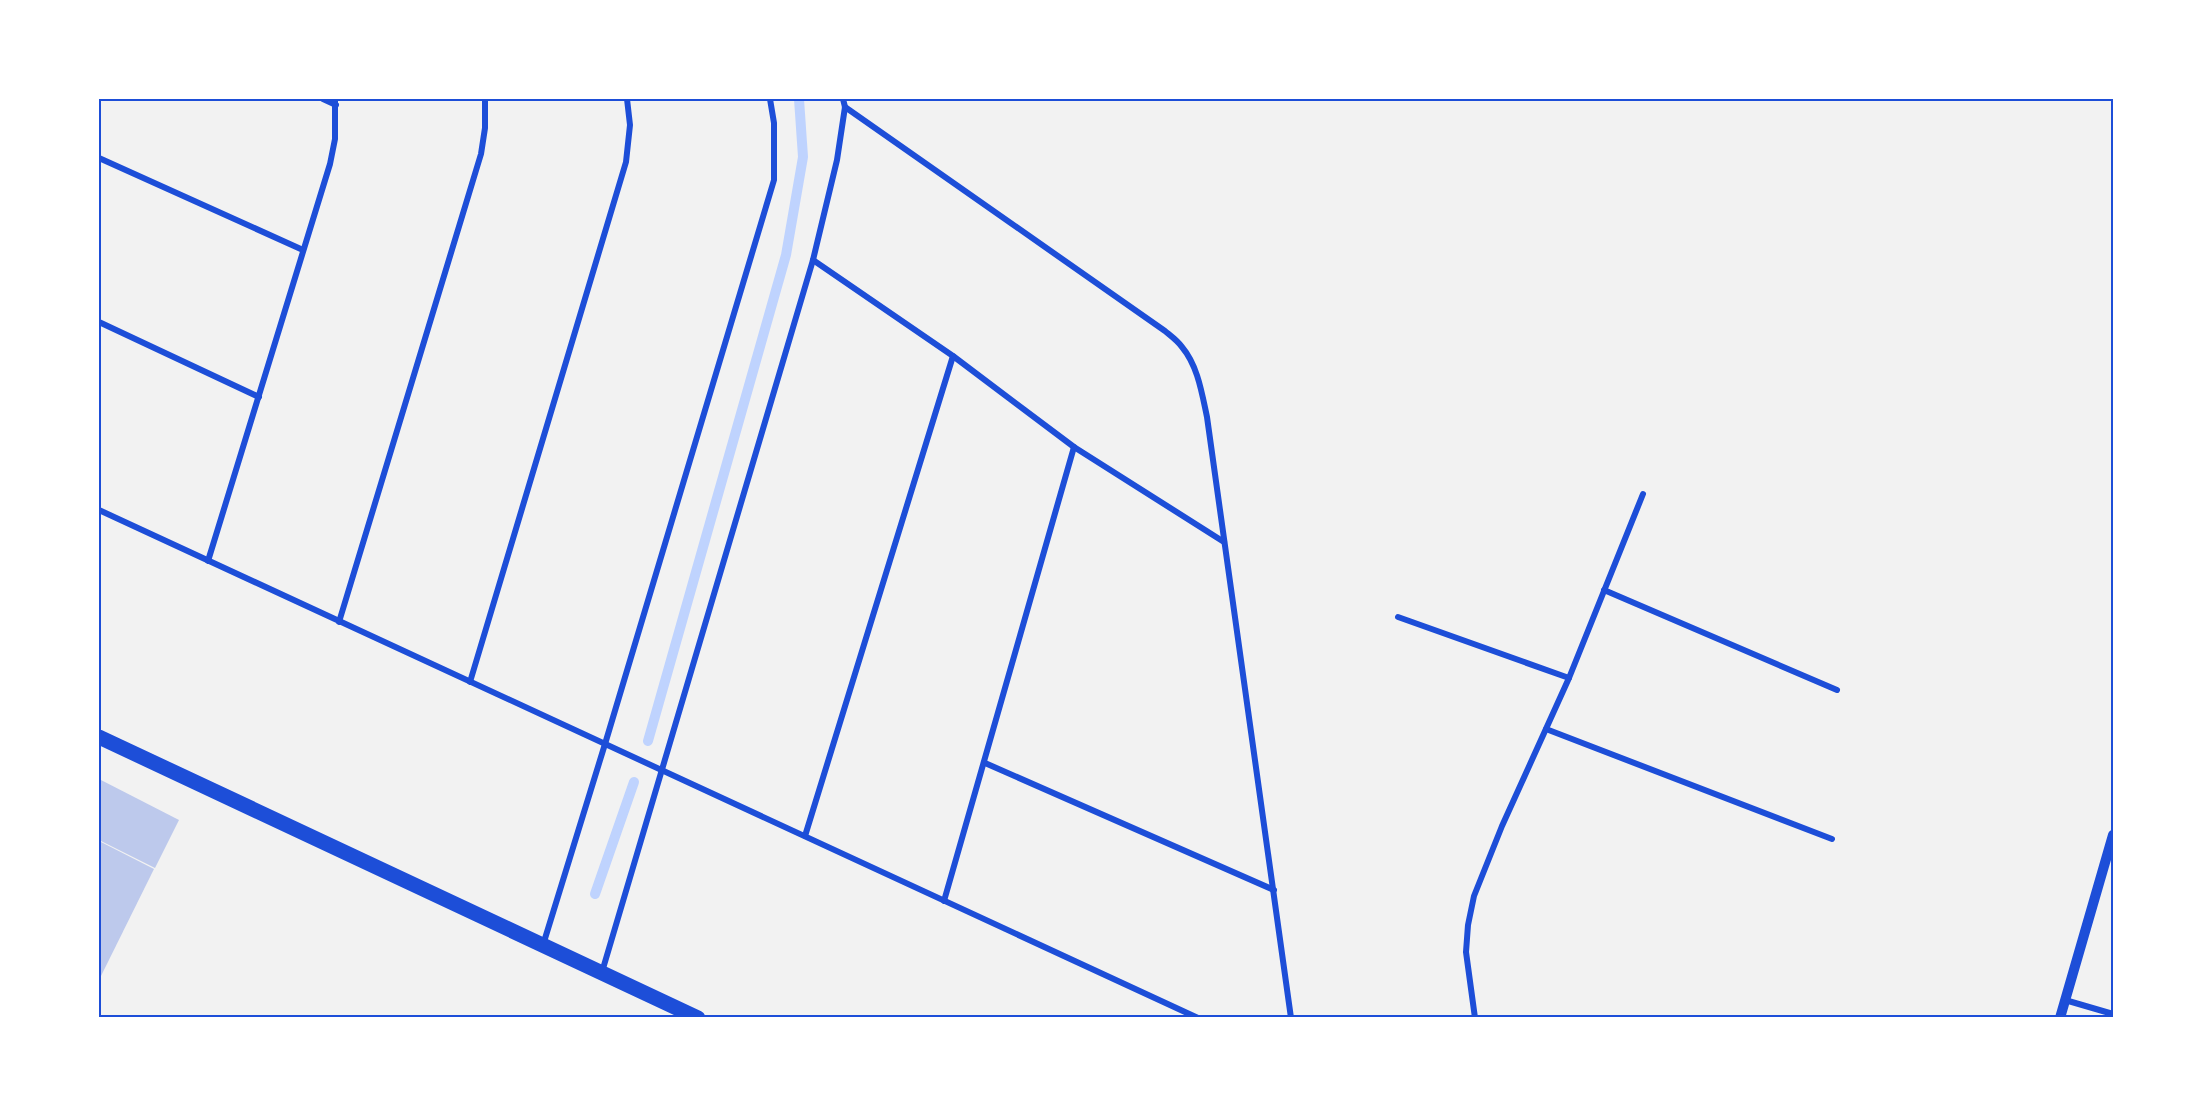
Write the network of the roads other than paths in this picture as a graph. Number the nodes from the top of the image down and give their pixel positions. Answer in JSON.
{"nodes":[{"id":1,"x":323,"y":99,"type":"edge"},
{"id":2,"x":485,"y":99,"type":"edge"},
{"id":3,"x":627,"y":99,"type":"edge"},
{"id":4,"x":770,"y":99,"type":"edge"},
{"id":5,"x":843,"y":99,"type":"edge"},
{"id":6,"x":335,"y":102,"type":"edge"},
{"id":7,"x":846,"y":107,"type":"junction"},
{"id":8,"x":99,"y":158,"type":"edge"},
{"id":9,"x":303,"y":250,"type":"junction"},
{"id":10,"x":813,"y":260,"type":"junction"},
{"id":11,"x":99,"y":322,"type":"edge"},
{"id":12,"x":953,"y":356,"type":"junction"},
{"id":13,"x":259,"y":397,"type":"junction"},
{"id":14,"x":1074,"y":447,"type":"junction"},
{"id":15,"x":1643,"y":494,"type":"dead end"},
{"id":16,"x":99,"y":510,"type":"edge"},
{"id":17,"x":1224,"y":542,"type":"junction"},
{"id":18,"x":208,"y":561,"type":"junction"},
{"id":19,"x":1604,"y":590,"type":"junction"},
{"id":20,"x":1398,"y":616,"type":"dead end"},
{"id":21,"x":339,"y":621,"type":"junction"},
{"id":22,"x":1569,"y":678,"type":"junction"},
{"id":23,"x":470,"y":682,"type":"junction"},
{"id":24,"x":1837,"y":690,"type":"dead end"},
{"id":25,"x":1546,"y":729,"type":"junction"},
{"id":26,"x":99,"y":737,"type":"edge"},
{"id":27,"x":605,"y":744,"type":"junction"},
{"id":28,"x":985,"y":763,"type":"junction"},
{"id":29,"x":663,"y":771,"type":"junction"},
{"id":30,"x":2113,"y":835,"type":"edge"},
{"id":31,"x":805,"y":836,"type":"junction"},
{"id":32,"x":1832,"y":839,"type":"dead end"},
{"id":33,"x":1274,"y":890,"type":"junction"},
{"id":34,"x":944,"y":901,"type":"junction"},
{"id":35,"x":543,"y":945,"type":"junction"},
{"id":36,"x":602,"y":973,"type":"junction"},
{"id":37,"x":2065,"y":1000,"type":"junction"},
{"id":38,"x":2113,"y":1014,"type":"edge"},
{"id":39,"x":698,"y":1018,"type":"edge"},
{"id":40,"x":1198,"y":1018,"type":"edge"},
{"id":41,"x":1292,"y":1018,"type":"edge"},
{"id":42,"x":1475,"y":1018,"type":"edge"},
{"id":43,"x":2060,"y":1018,"type":"edge"}],
"edges":[{"from":1,"to":6,"type":"street"},
{"from":2,"to":21,"type":"street"},
{"from":3,"to":23,"type":"street"},
{"from":4,"to":27,"type":"street"},
{"from":5,"to":7,"type":"street"},
{"from":6,"to":9,"type":"street"},
{"from":7,"to":10,"type":"street"},
{"from":7,"to":17,"type":"street"},
{"from":8,"to":9,"type":"street"},
{"from":9,"to":13,"type":"street"},
{"from":10,"to":12,"type":"street"},
{"from":10,"to":29,"type":"street"},
{"from":11,"to":13,"type":"street"},
{"from":12,"to":14,"type":"street"},
{"from":12,"to":31,"type":"street"},
{"from":13,"to":18,"type":"street"},
{"from":14,"to":17,"type":"street"},
{"from":14,"to":28,"type":"street"},
{"from":15,"to":19,"type":"street"},
{"from":16,"to":18,"type":"street"},
{"from":17,"to":33,"type":"street"},
{"from":18,"to":21,"type":"street"},
{"from":19,"to":22,"type":"street"},
{"from":19,"to":24,"type":"street"},
{"from":20,"to":22,"type":"street"},
{"from":21,"to":23,"type":"street"},
{"from":22,"to":25,"type":"street"},
{"from":23,"to":27,"type":"street"},
{"from":25,"to":32,"type":"street"},
{"from":25,"to":42,"type":"street"},
{"from":26,"to":35,"type":"main road"},
{"from":27,"to":29,"type":"street"},
{"from":27,"to":35,"type":"street"},
{"from":28,"to":33,"type":"street"},
{"from":28,"to":34,"type":"street"},
{"from":29,"to":31,"type":"street"},
{"from":29,"to":36,"type":"street"},
{"from":30,"to":37,"type":"street"},
{"from":31,"to":34,"type":"street"},
{"from":33,"to":41,"type":"street"},
{"from":34,"to":40,"type":"street"},
{"from":35,"to":36,"type":"main road"},
{"from":36,"to":39,"type":"main road"},
{"from":37,"to":38,"type":"street"},
{"from":37,"to":43,"type":"street"}]}
